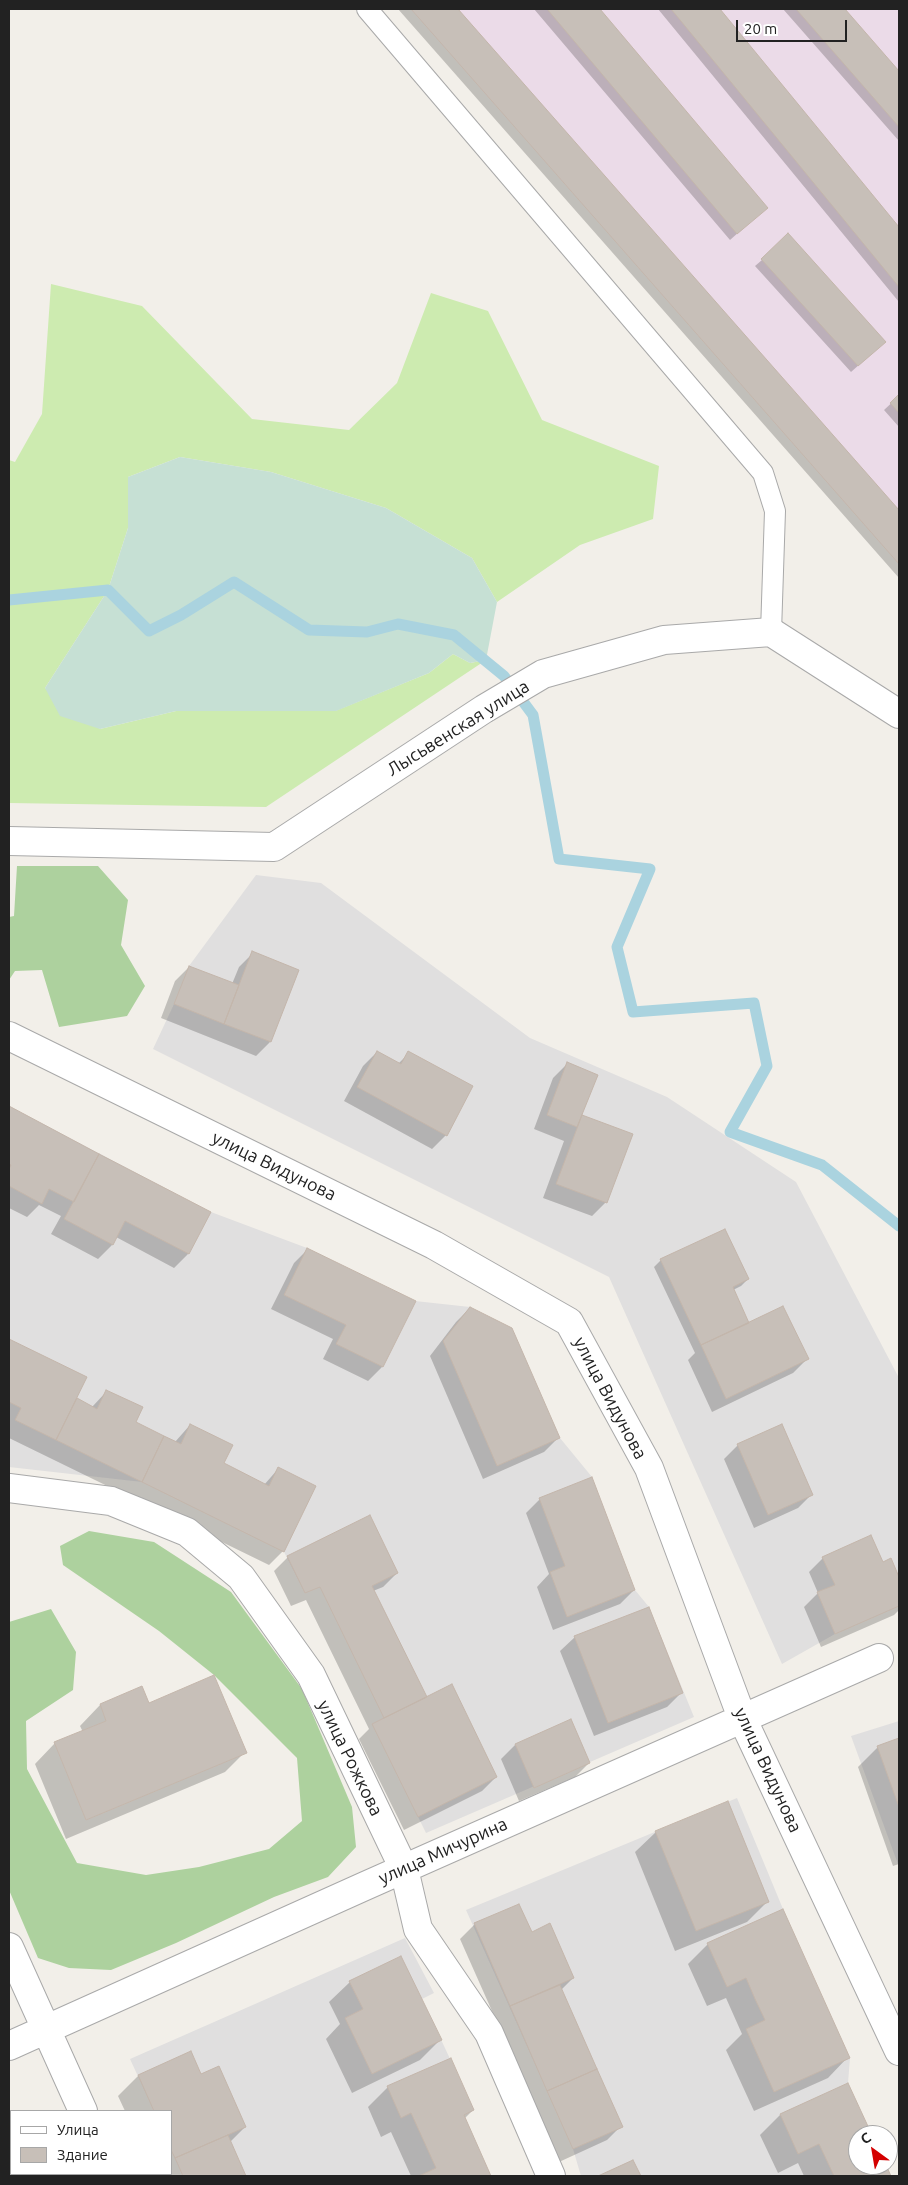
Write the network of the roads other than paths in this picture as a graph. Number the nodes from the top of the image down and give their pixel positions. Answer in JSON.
{"nodes":[{"id":1,"x":367,"y":9,"type":"edge"},
{"id":2,"x":771,"y":632,"type":"junction"},
{"id":3,"x":899,"y":714,"type":"edge"},
{"id":4,"x":9,"y":841,"type":"edge"},
{"id":5,"x":9,"y":1036,"type":"edge"},
{"id":6,"x":9,"y":1488,"type":"edge"},
{"id":7,"x":879,"y":1658,"type":"dead end"},
{"id":8,"x":742,"y":1718,"type":"junction"},
{"id":9,"x":404,"y":1869,"type":"junction"},
{"id":10,"x":9,"y":1947,"type":"edge"},
{"id":11,"x":46,"y":2030,"type":"junction"},
{"id":12,"x":9,"y":2046,"type":"edge"},
{"id":13,"x":899,"y":2051,"type":"edge"},
{"id":14,"x":82,"y":2110,"type":"edge"},
{"id":15,"x":551,"y":2176,"type":"edge"}],
"edges":[{"from":1,"to":2,"type":"lane"},
{"from":2,"to":3,"type":"street"},
{"from":2,"to":4,"type":"street","name":"Лысьвенская улица"},
{"from":5,"to":8,"type":"street","name":"улица Видунова"},
{"from":6,"to":9,"type":"street","name":"улица Рожкова"},
{"from":7,"to":8,"type":"street","name":"улица Мичурина"},
{"from":8,"to":9,"type":"street","name":"улица Мичурина"},
{"from":8,"to":13,"type":"street","name":"улица Видунова"},
{"from":9,"to":11,"type":"street","name":"улица Мичурина"},
{"from":9,"to":15,"type":"street","name":"улица Рожкова"},
{"from":10,"to":11,"type":"street"},
{"from":11,"to":12,"type":"street","name":"улица Мичурина"},
{"from":11,"to":14,"type":"street"}]}
